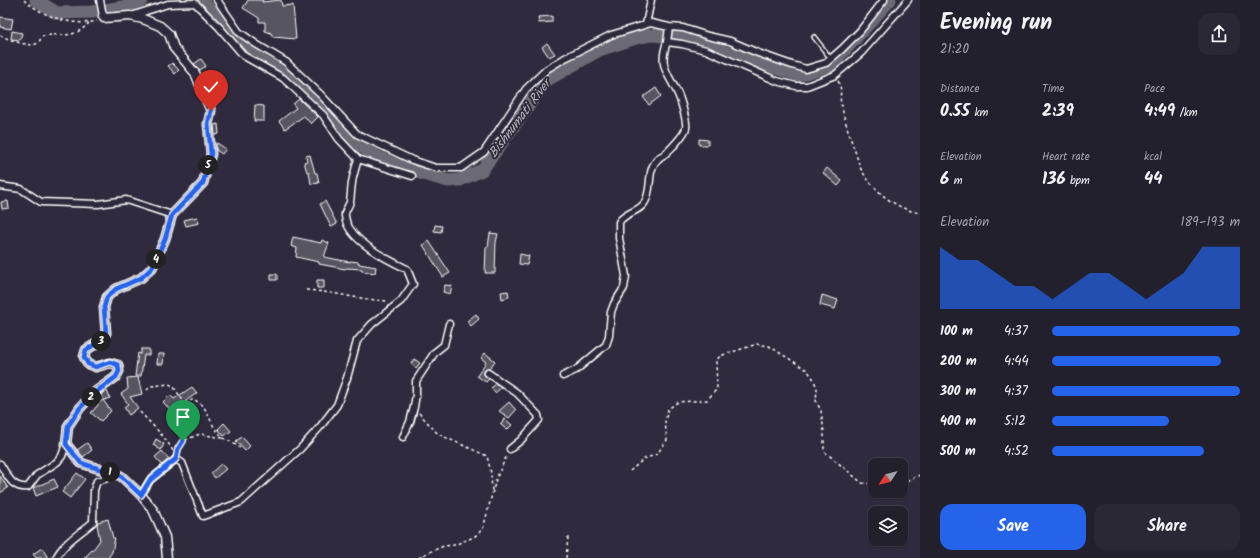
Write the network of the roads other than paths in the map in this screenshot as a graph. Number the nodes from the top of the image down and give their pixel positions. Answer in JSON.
{"nodes":[{"id":1,"x":217,"y":0,"type":"edge"},
{"id":2,"x":651,"y":0,"type":"edge"},
{"id":3,"x":884,"y":0,"type":"edge"},
{"id":4,"x":908,"y":0,"type":"edge"},
{"id":5,"x":101,"y":1,"type":"edge"},
{"id":6,"x":168,"y":2,"type":"edge"},
{"id":7,"x":130,"y":16,"type":"junction"},
{"id":8,"x":104,"y":17,"type":"joint"},
{"id":9,"x":646,"y":24,"type":"junction"},
{"id":10,"x":668,"y":30,"type":"junction"},
{"id":11,"x":814,"y":37,"type":"dead end"},
{"id":12,"x":667,"y":42,"type":"junction"},
{"id":13,"x":831,"y":59,"type":"junction"},
{"id":14,"x":358,"y":159,"type":"junction"},
{"id":15,"x":412,"y":176,"type":"dead end"},
{"id":16,"x":0,"y":186,"type":"edge"},
{"id":17,"x":172,"y":215,"type":"junction"},
{"id":18,"x":449,"y":324,"type":"dead end"},
{"id":19,"x":488,"y":373,"type":"dead end"},
{"id":20,"x":563,"y":376,"type":"dead end"},
{"id":21,"x":403,"y":437,"type":"dead end"},
{"id":22,"x":66,"y":444,"type":"junction"},
{"id":23,"x":510,"y":448,"type":"road end"},
{"id":24,"x":0,"y":464,"type":"edge"},
{"id":25,"x":106,"y":471,"type":"junction"},
{"id":26,"x":141,"y":495,"type":"junction"},
{"id":27,"x":56,"y":558,"type":"edge"},
{"id":28,"x":167,"y":558,"type":"edge"}],
"edges":[{"from":1,"to":9,"type":"street"},
{"from":2,"to":9,"type":"street"},
{"from":3,"to":13,"type":"street"},
{"from":4,"to":12,"type":"street"},
{"from":5,"to":8,"type":"street"},
{"from":6,"to":7,"type":"street"},
{"from":6,"to":14,"type":"street"},
{"from":7,"to":8,"type":"street"},
{"from":7,"to":17,"type":"street"},
{"from":9,"to":10,"type":"street"},
{"from":10,"to":12,"type":"street"},
{"from":10,"to":13,"type":"street"},
{"from":11,"to":13,"type":"lane"},
{"from":12,"to":20,"type":"street"},
{"from":14,"to":15,"type":"street"},
{"from":14,"to":26,"type":"street"},
{"from":16,"to":17,"type":"street"},
{"from":17,"to":22,"type":"street"},
{"from":18,"to":21,"type":"street"},
{"from":19,"to":23,"type":"street"},
{"from":22,"to":24,"type":"street"},
{"from":22,"to":25,"type":"street"},
{"from":25,"to":26,"type":"street"},
{"from":25,"to":27,"type":"street"},
{"from":26,"to":28,"type":"street"}]}
